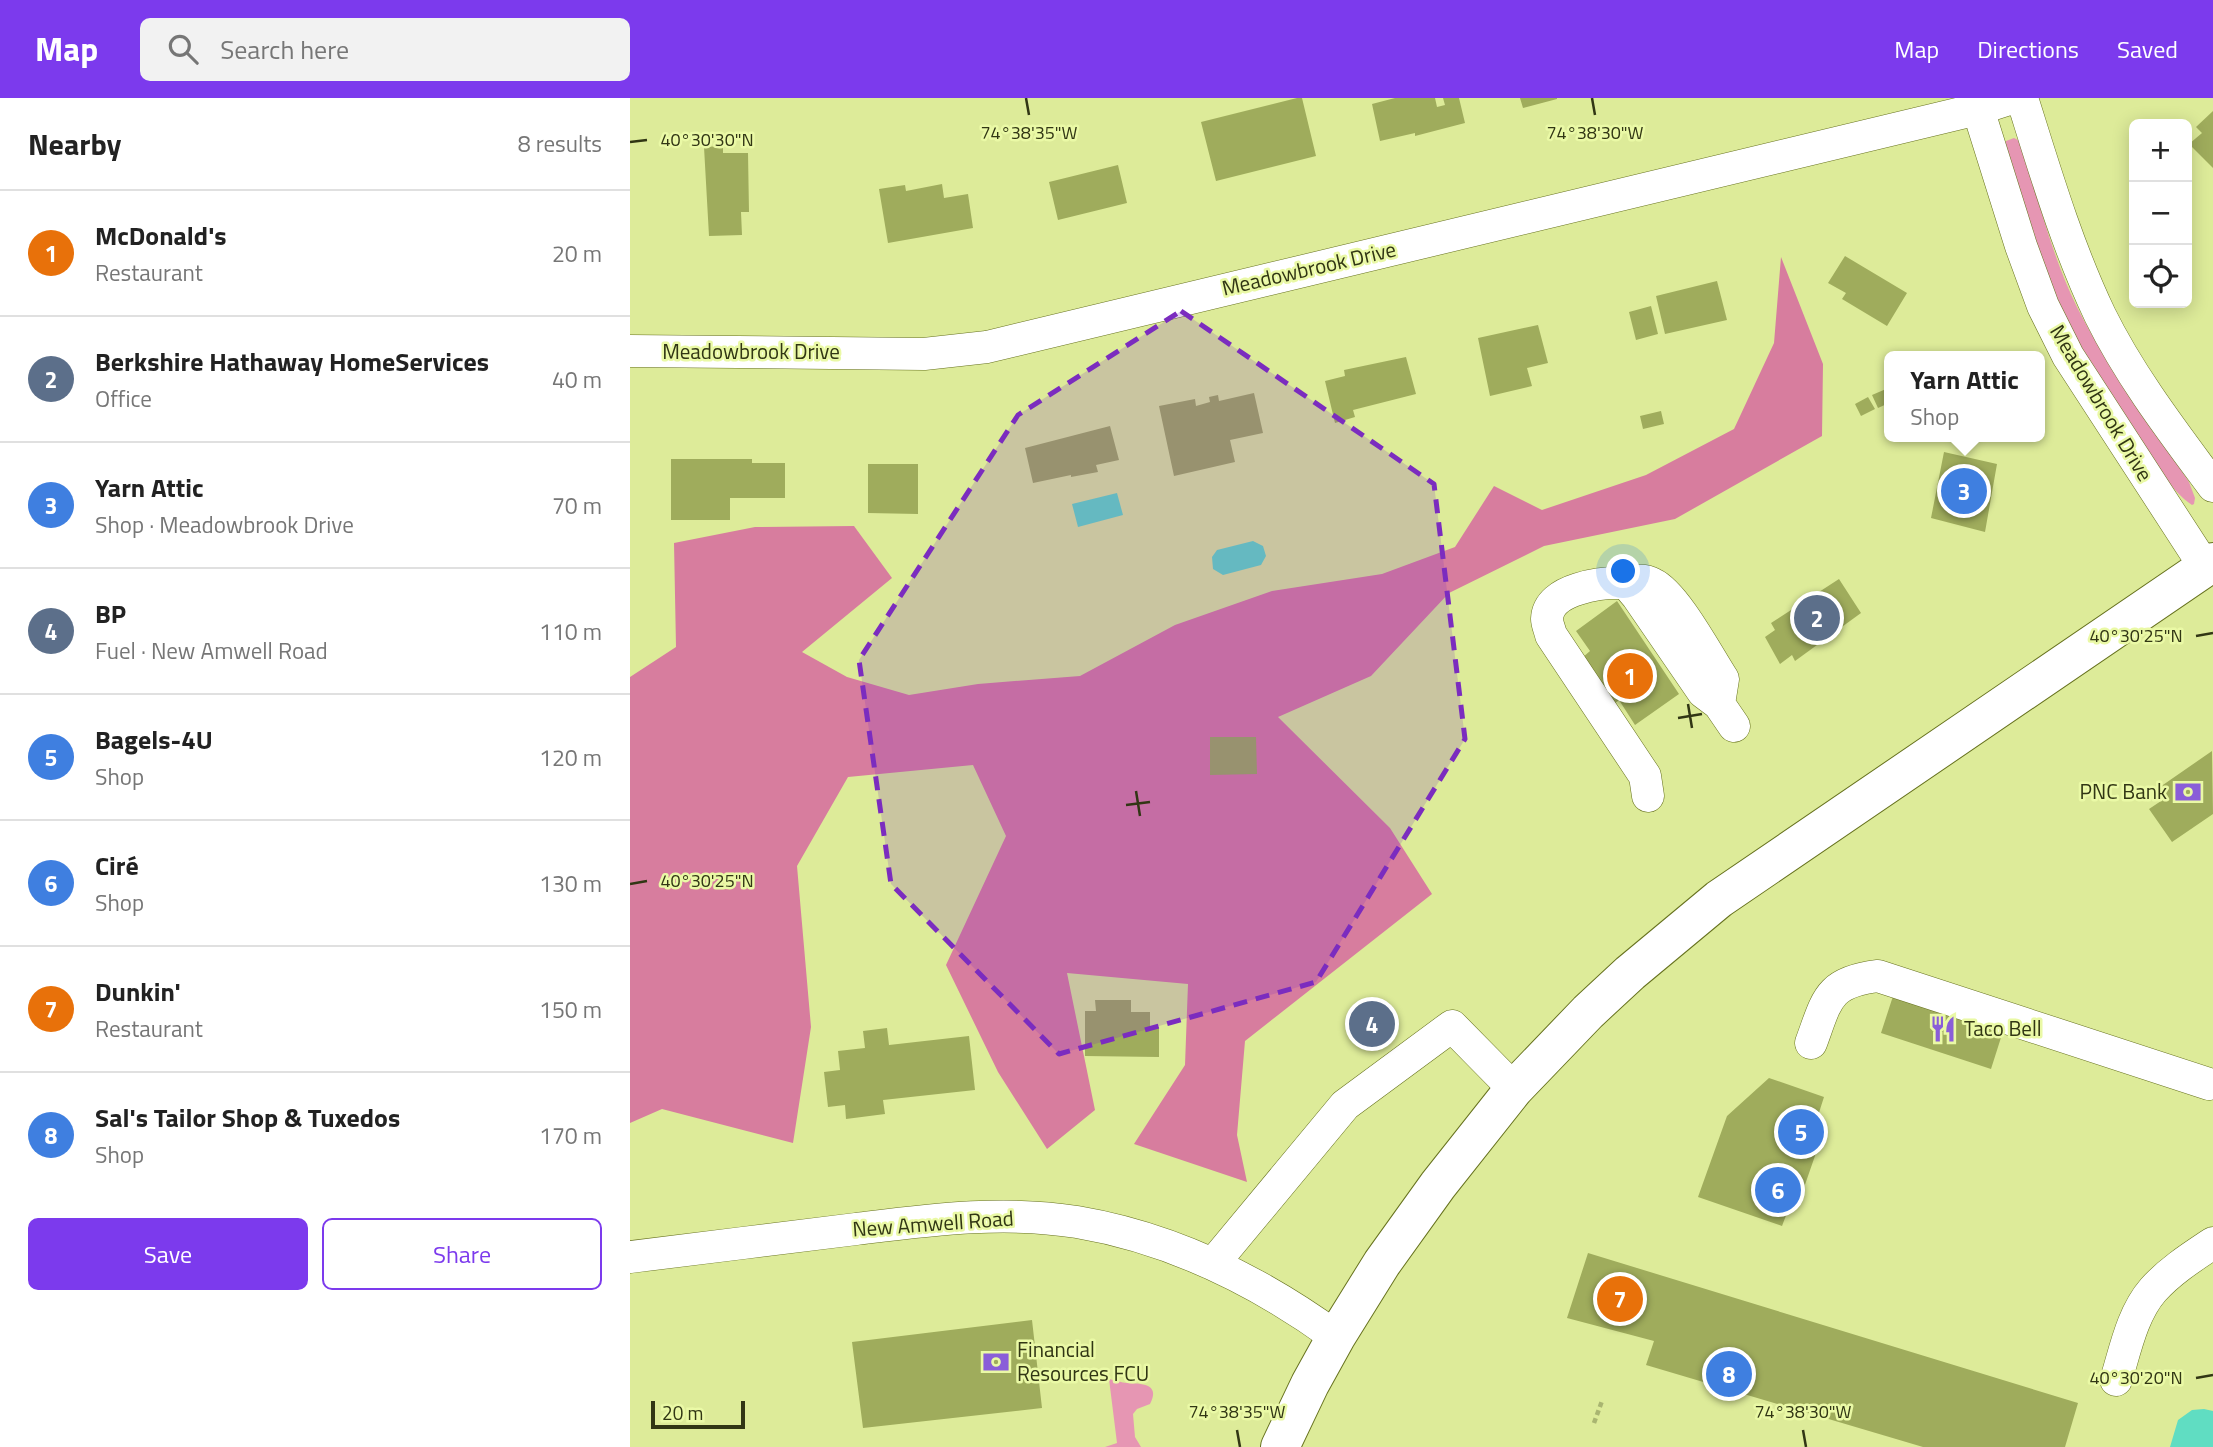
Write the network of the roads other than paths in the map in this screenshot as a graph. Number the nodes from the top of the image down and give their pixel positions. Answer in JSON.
{"nodes":[{"id":1,"x":2012,"y":98,"type":"edge"},
{"id":2,"x":2022,"y":98,"type":"edge"},
{"id":3,"x":1978,"y":109,"type":"junction"},
{"id":4,"x":630,"y":351,"type":"edge"},
{"id":5,"x":2213,"y":486,"type":"edge"},
{"id":6,"x":2209,"y":565,"type":"edge"},
{"id":7,"x":1726,"y":715,"type":"dead end"},
{"id":8,"x":1648,"y":796,"type":"dead end"},
{"id":9,"x":1811,"y":1043,"type":"dead end"},
{"id":10,"x":2209,"y":1084,"type":"dead end"},
{"id":11,"x":1514,"y":1089,"type":"junction"},
{"id":12,"x":2213,"y":1242,"type":"edge"},
{"id":13,"x":630,"y":1257,"type":"edge"},
{"id":14,"x":1213,"y":1264,"type":"junction"},
{"id":15,"x":1336,"y":1337,"type":"junction"},
{"id":16,"x":2116,"y":1380,"type":"dead end"},
{"id":17,"x":1280,"y":1447,"type":"edge"}],
"edges":[{"from":1,"to":3,"type":"street","name":"Meadowbrook Drive"},
{"from":2,"to":5,"type":"street","name":"Meadowbrook Drive"},
{"from":3,"to":4,"type":"street","name":"Meadowbrook Drive"},
{"from":3,"to":6,"type":"street","name":"Meadowbrook Drive"},
{"from":6,"to":11,"type":"main road"},
{"from":7,"to":8,"type":"street"},
{"from":9,"to":10,"type":"street"},
{"from":11,"to":14,"type":"street"},
{"from":11,"to":15,"type":"main road"},
{"from":12,"to":16,"type":"street"},
{"from":13,"to":14,"type":"street","name":"New Amwell Road"},
{"from":14,"to":15,"type":"street","name":"New Amwell Road"},
{"from":15,"to":17,"type":"main road"}]}
